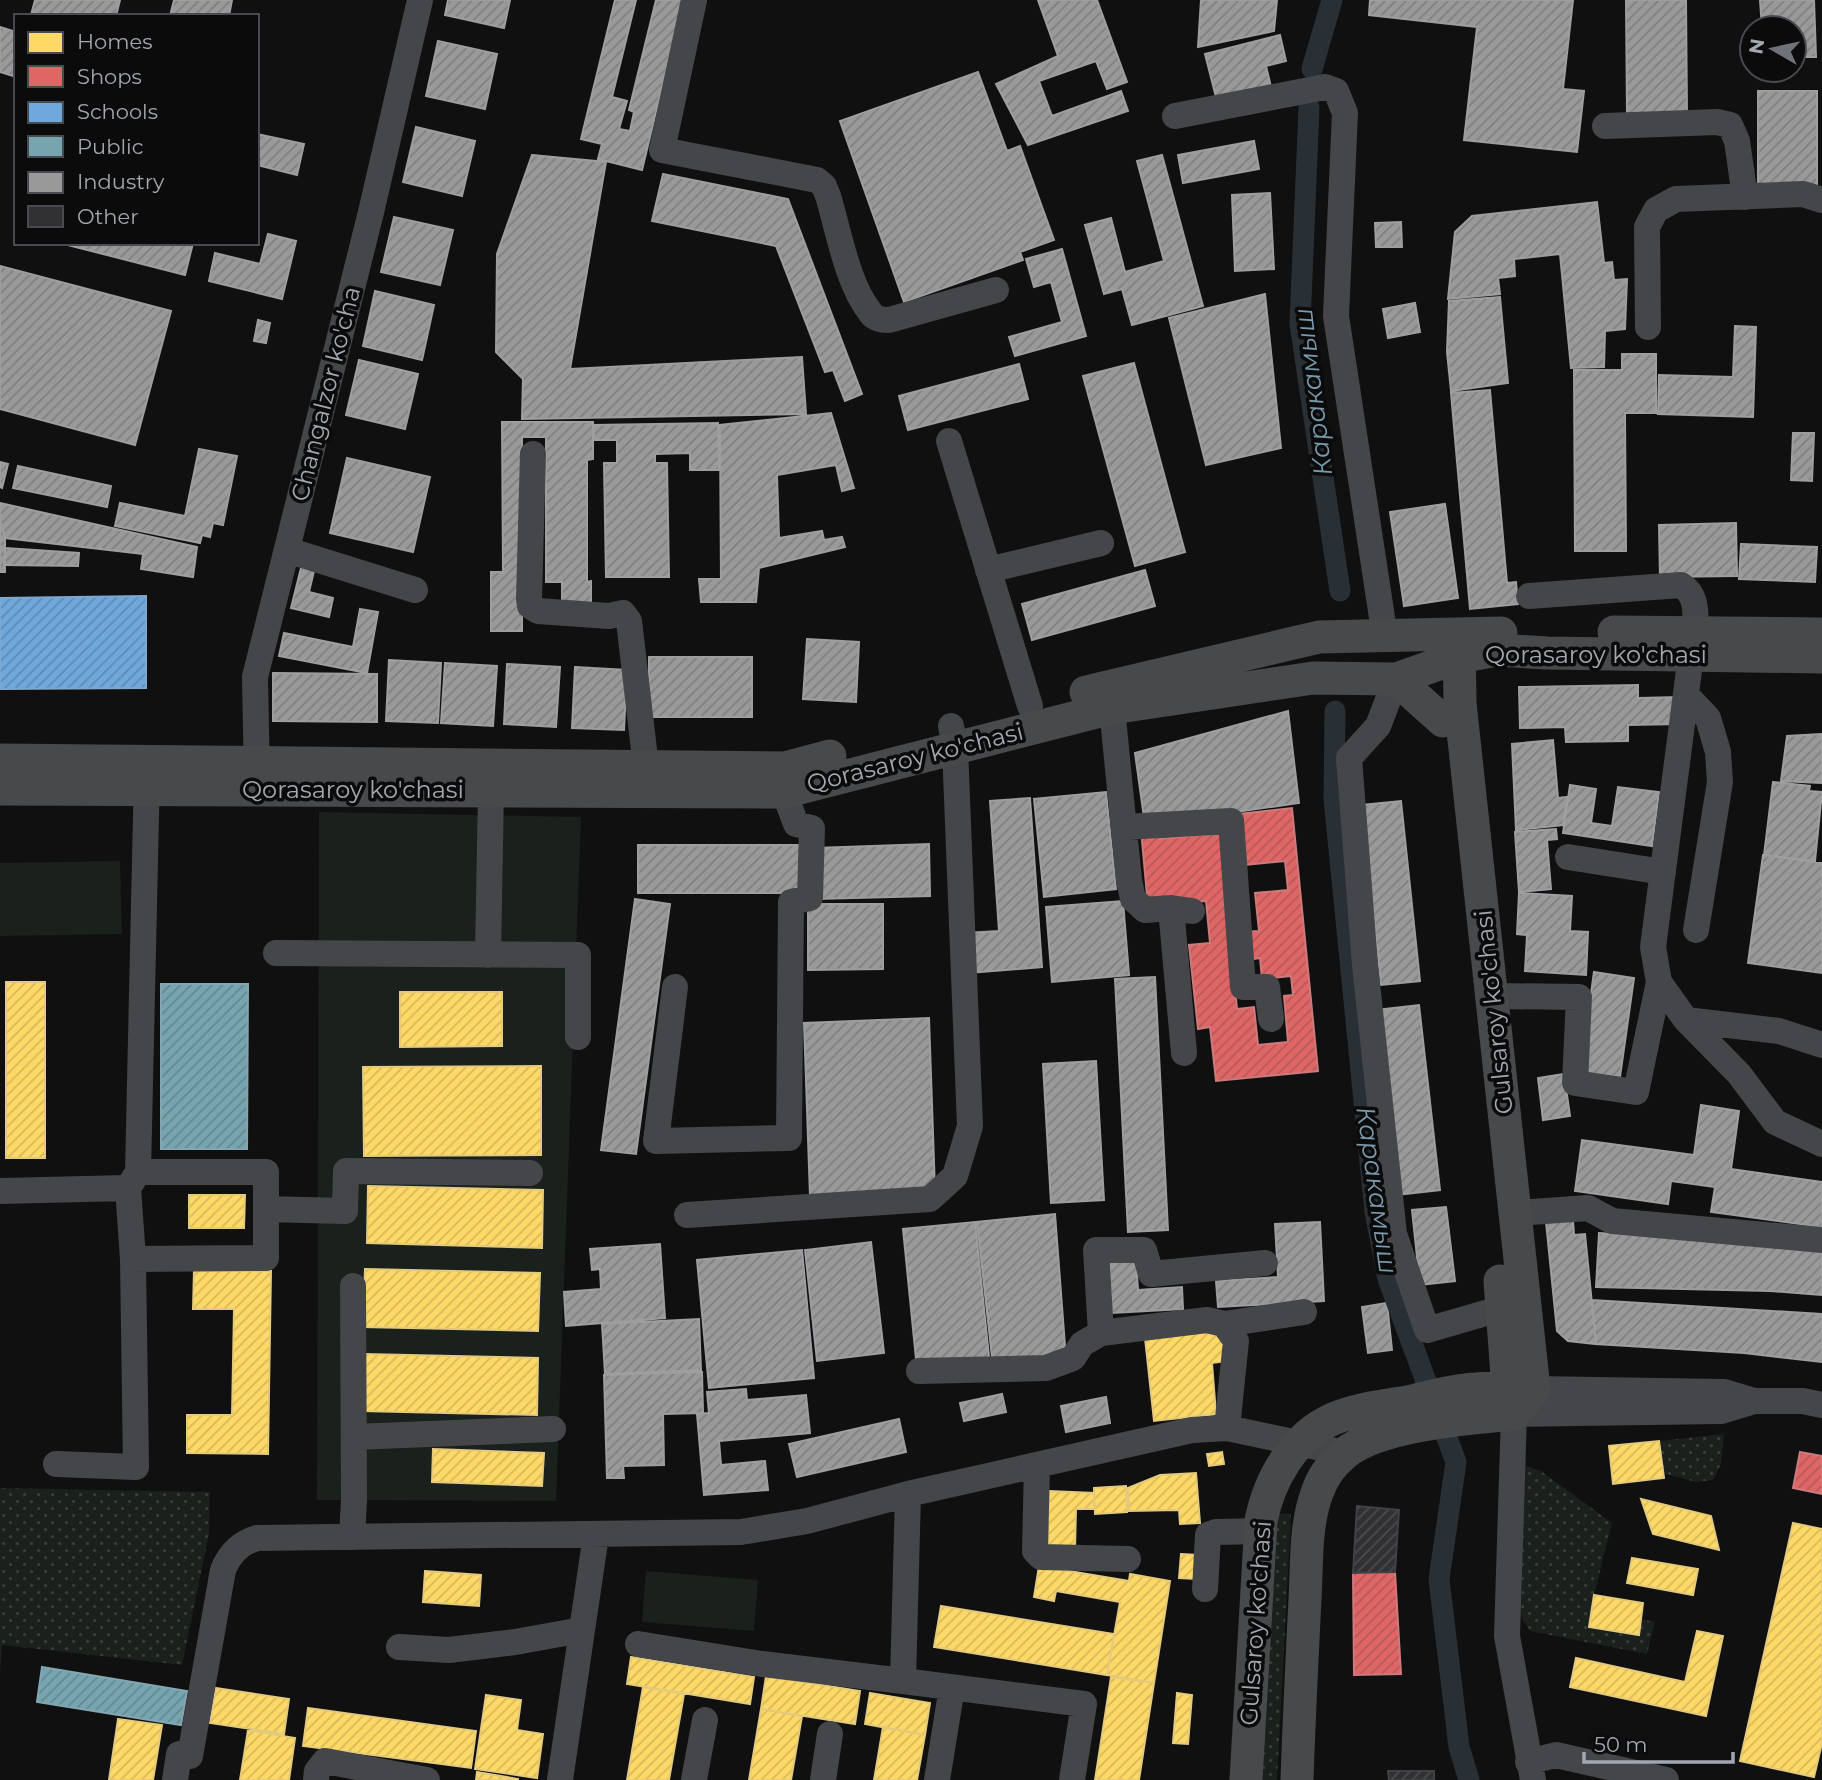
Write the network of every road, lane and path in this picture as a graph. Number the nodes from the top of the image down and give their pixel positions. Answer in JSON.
{"nodes":[{"id":1,"x":420,"y":0,"type":"edge"},
{"id":2,"x":694,"y":0,"type":"edge"},
{"id":3,"x":1175,"y":116,"type":"dead end"},
{"id":4,"x":1605,"y":126,"type":"dead end"},
{"id":5,"x":1745,"y":197,"type":"junction"},
{"id":6,"x":1822,"y":200,"type":"edge"},
{"id":7,"x":996,"y":289,"type":"dead end"},
{"id":8,"x":1648,"y":327,"type":"dead end"},
{"id":9,"x":949,"y":441,"type":"dead end"},
{"id":10,"x":533,"y":454,"type":"dead end"},
{"id":11,"x":1101,"y":543,"type":"dead end"},
{"id":12,"x":287,"y":550,"type":"junction"},
{"id":13,"x":988,"y":570,"type":"junction"},
{"id":14,"x":415,"y":590,"type":"dead end"},
{"id":15,"x":1529,"y":596,"type":"dead end"},
{"id":16,"x":1822,"y":634,"type":"edge"},
{"id":17,"x":1377,"y":636,"type":"junction"},
{"id":18,"x":1693,"y":643,"type":"junction"},
{"id":19,"x":1451,"y":647,"type":"junction"},
{"id":20,"x":1822,"y":657,"type":"edge"},
{"id":21,"x":1380,"y":678,"type":"junction"},
{"id":22,"x":1686,"y":695,"type":"junction"},
{"id":23,"x":1030,"y":706,"type":"junction"},
{"id":24,"x":1112,"y":708,"type":"junction"},
{"id":25,"x":1443,"y":721,"type":"junction"},
{"id":26,"x":953,"y":737,"type":"junction"},
{"id":27,"x":0,"y":760,"type":"edge"},
{"id":28,"x":646,"y":766,"type":"junction"},
{"id":29,"x":147,"y":775,"type":"junction"},
{"id":30,"x":257,"y":776,"type":"junction"},
{"id":31,"x":0,"y":789,"type":"edge"},
{"id":32,"x":491,"y":791,"type":"junction"},
{"id":33,"x":784,"y":792,"type":"junction"},
{"id":34,"x":1124,"y":827,"type":"junction"},
{"id":35,"x":1568,"y":857,"type":"dead end"},
{"id":36,"x":1663,"y":872,"type":"junction"},
{"id":37,"x":1696,"y":930,"type":"dead end"},
{"id":38,"x":276,"y":953,"type":"dead end"},
{"id":39,"x":488,"y":955,"type":"junction"},
{"id":40,"x":1659,"y":982,"type":"junction"},
{"id":41,"x":675,"y":987,"type":"dead end"},
{"id":42,"x":1492,"y":996,"type":"junction"},
{"id":43,"x":1271,"y":1019,"type":"dead end"},
{"id":44,"x":1686,"y":1020,"type":"junction"},
{"id":45,"x":578,"y":1037,"type":"dead end"},
{"id":46,"x":1822,"y":1045,"type":"edge"},
{"id":47,"x":1184,"y":1054,"type":"dead end"},
{"id":48,"x":1822,"y":1144,"type":"edge"},
{"id":49,"x":530,"y":1173,"type":"dead end"},
{"id":50,"x":133,"y":1180,"type":"junction"},
{"id":51,"x":0,"y":1191,"type":"edge"},
{"id":52,"x":266,"y":1209,"type":"junction"},
{"id":53,"x":1516,"y":1213,"type":"junction"},
{"id":54,"x":687,"y":1215,"type":"dead end"},
{"id":55,"x":1822,"y":1240,"type":"edge"},
{"id":56,"x":133,"y":1259,"type":"junction"},
{"id":57,"x":1265,"y":1263,"type":"dead end"},
{"id":58,"x":353,"y":1286,"type":"dead end"},
{"id":59,"x":1503,"y":1308,"type":"junction"},
{"id":60,"x":1304,"y":1312,"type":"dead end"},
{"id":61,"x":1224,"y":1324,"type":"junction"},
{"id":62,"x":1101,"y":1334,"type":"junction"},
{"id":63,"x":919,"y":1371,"type":"dead end"},
{"id":64,"x":1519,"y":1398,"type":"junction"},
{"id":65,"x":1822,"y":1405,"type":"edge"},
{"id":66,"x":1393,"y":1418,"type":"junction"},
{"id":67,"x":1227,"y":1428,"type":"junction"},
{"id":68,"x":552,"y":1429,"type":"dead end"},
{"id":69,"x":354,"y":1437,"type":"junction"},
{"id":70,"x":1299,"y":1443,"type":"junction"},
{"id":71,"x":1345,"y":1453,"type":"junction"},
{"id":72,"x":55,"y":1464,"type":"dead end"},
{"id":73,"x":1037,"y":1465,"type":"junction"},
{"id":74,"x":908,"y":1494,"type":"junction"},
{"id":75,"x":1260,"y":1531,"type":"junction"},
{"id":76,"x":596,"y":1535,"type":"junction"},
{"id":77,"x":352,"y":1537,"type":"junction"},
{"id":78,"x":1128,"y":1559,"type":"dead end"},
{"id":79,"x":1205,"y":1589,"type":"dead end"},
{"id":80,"x":582,"y":1630,"type":"junction"},
{"id":81,"x":638,"y":1644,"type":"dead end"},
{"id":82,"x":399,"y":1647,"type":"dead end"},
{"id":83,"x":903,"y":1681,"type":"junction"},
{"id":84,"x":952,"y":1687,"type":"junction"},
{"id":85,"x":705,"y":1720,"type":"dead end"},
{"id":86,"x":830,"y":1734,"type":"dead end"},
{"id":87,"x":1530,"y":1771,"type":"edge"},
{"id":88,"x":175,"y":1780,"type":"edge"},
{"id":89,"x":316,"y":1780,"type":"edge"},
{"id":90,"x":427,"y":1780,"type":"edge"},
{"id":91,"x":560,"y":1780,"type":"edge"},
{"id":92,"x":694,"y":1780,"type":"edge"},
{"id":93,"x":823,"y":1780,"type":"edge"},
{"id":94,"x":937,"y":1780,"type":"edge"},
{"id":95,"x":1072,"y":1780,"type":"edge"},
{"id":96,"x":1246,"y":1780,"type":"edge"},
{"id":97,"x":1297,"y":1780,"type":"edge"},
{"id":98,"x":1666,"y":1780,"type":"edge"}],
"edges":[{"from":1,"to":12,"type":"street","name":"Changalzor ko'cha"},
{"from":2,"to":7,"type":"street"},
{"from":3,"to":17,"type":"street"},
{"from":4,"to":5,"type":"street"},
{"from":5,"to":6,"type":"street"},
{"from":5,"to":8,"type":"street"},
{"from":9,"to":13,"type":"street"},
{"from":10,"to":28,"type":"street"},
{"from":11,"to":13,"type":"street"},
{"from":12,"to":14,"type":"street"},
{"from":12,"to":30,"type":"street","name":"Changalzor ko'cha"},
{"from":13,"to":23,"type":"street"},
{"from":15,"to":18,"type":"street"},
{"from":16,"to":18,"type":"main road","name":"Qorasaroy ko'chasi"},
{"from":17,"to":19,"type":"main road","name":"Qorasaroy ko'chasi"},
{"from":17,"to":23,"type":"main road","name":"Qorasaroy ko'chasi"},
{"from":18,"to":19,"type":"main road","name":"Qorasaroy ko'chasi"},
{"from":18,"to":20,"type":"main road","name":"Qorasaroy ko'chasi"},
{"from":18,"to":22,"type":"street"},
{"from":19,"to":21,"type":"main road","name":"Qorasaroy ko'chasi"},
{"from":19,"to":25,"type":"main road","name":"Gulsaroy ko'chasi"},
{"from":19,"to":42,"type":"main road","name":"Gulsaroy ko'chasi"},
{"from":21,"to":24,"type":"main road","name":"Qorasaroy ko'chasi"},
{"from":21,"to":25,"type":"main road"},
{"from":21,"to":59,"type":"street"},
{"from":22,"to":36,"type":"street"},
{"from":22,"to":37,"type":"street"},
{"from":23,"to":26,"type":"main road","name":"Qorasaroy ko'chasi"},
{"from":24,"to":26,"type":"main road","name":"Qorasaroy ko'chasi"},
{"from":24,"to":34,"type":"street"},
{"from":25,"to":59,"type":"main road","name":"Gulsaroy ko'chasi"},
{"from":26,"to":28,"type":"main road","name":"Qorasaroy ko'chasi"},
{"from":26,"to":33,"type":"main road","name":"Qorasaroy ko'chasi"},
{"from":26,"to":54,"type":"street"},
{"from":27,"to":29,"type":"main road","name":"Qorasaroy ko'chasi"},
{"from":28,"to":30,"type":"main road","name":"Qorasaroy ko'chasi"},
{"from":29,"to":30,"type":"main road","name":"Qorasaroy ko'chasi"},
{"from":29,"to":31,"type":"main road","name":"Qorasaroy ko'chasi"},
{"from":29,"to":50,"type":"street"},
{"from":30,"to":32,"type":"main road","name":"Qorasaroy ko'chasi"},
{"from":32,"to":33,"type":"main road","name":"Qorasaroy ko'chasi"},
{"from":32,"to":39,"type":"street"},
{"from":33,"to":41,"type":"street"},
{"from":34,"to":43,"type":"street"},
{"from":34,"to":47,"type":"street"},
{"from":35,"to":36,"type":"street"},
{"from":36,"to":40,"type":"street"},
{"from":38,"to":39,"type":"street"},
{"from":39,"to":45,"type":"street"},
{"from":40,"to":42,"type":"street"},
{"from":40,"to":44,"type":"street"},
{"from":42,"to":53,"type":"main road","name":"Gulsaroy ko'chasi"},
{"from":44,"to":46,"type":"street"},
{"from":44,"to":48,"type":"street"},
{"from":49,"to":52,"type":"street"},
{"from":50,"to":51,"type":"street"},
{"from":50,"to":52,"type":"street"},
{"from":50,"to":56,"type":"street"},
{"from":52,"to":56,"type":"street"},
{"from":53,"to":55,"type":"street"},
{"from":53,"to":64,"type":"main road","name":"Gulsaroy ko'chasi"},
{"from":56,"to":72,"type":"street"},
{"from":57,"to":62,"type":"street"},
{"from":58,"to":69,"type":"street"},
{"from":59,"to":64,"type":"main road","name":"Gulsaroy ko'chasi"},
{"from":60,"to":61,"type":"street"},
{"from":61,"to":62,"type":"street"},
{"from":61,"to":67,"type":"street"},
{"from":62,"to":63,"type":"street"},
{"from":64,"to":65,"type":"street"},
{"from":64,"to":66,"type":"main road","name":"Gulsaroy ko'chasi"},
{"from":64,"to":87,"type":"street"},
{"from":66,"to":70,"type":"main road","name":"Gulsaroy ko'chasi"},
{"from":66,"to":71,"type":"main road","name":"Gulsaroy ko'chasi"},
{"from":67,"to":70,"type":"street"},
{"from":67,"to":73,"type":"street"},
{"from":68,"to":69,"type":"street"},
{"from":69,"to":77,"type":"street"},
{"from":70,"to":71,"type":"street"},
{"from":70,"to":75,"type":"main road","name":"Gulsaroy ko'chasi"},
{"from":71,"to":97,"type":"main road","name":"Gulsaroy ko'chasi"},
{"from":73,"to":74,"type":"street"},
{"from":73,"to":78,"type":"street"},
{"from":74,"to":76,"type":"street"},
{"from":74,"to":83,"type":"street"},
{"from":75,"to":79,"type":"street"},
{"from":75,"to":96,"type":"main road","name":"Gulsaroy ko'chasi"},
{"from":76,"to":77,"type":"street"},
{"from":76,"to":80,"type":"street"},
{"from":77,"to":88,"type":"street"},
{"from":80,"to":82,"type":"street"},
{"from":80,"to":91,"type":"street"},
{"from":81,"to":83,"type":"street"},
{"from":83,"to":84,"type":"street"},
{"from":84,"to":94,"type":"street"},
{"from":84,"to":95,"type":"street"},
{"from":85,"to":92,"type":"street"},
{"from":86,"to":93,"type":"street"},
{"from":87,"to":98,"type":"street"},
{"from":89,"to":90,"type":"street"}]}
